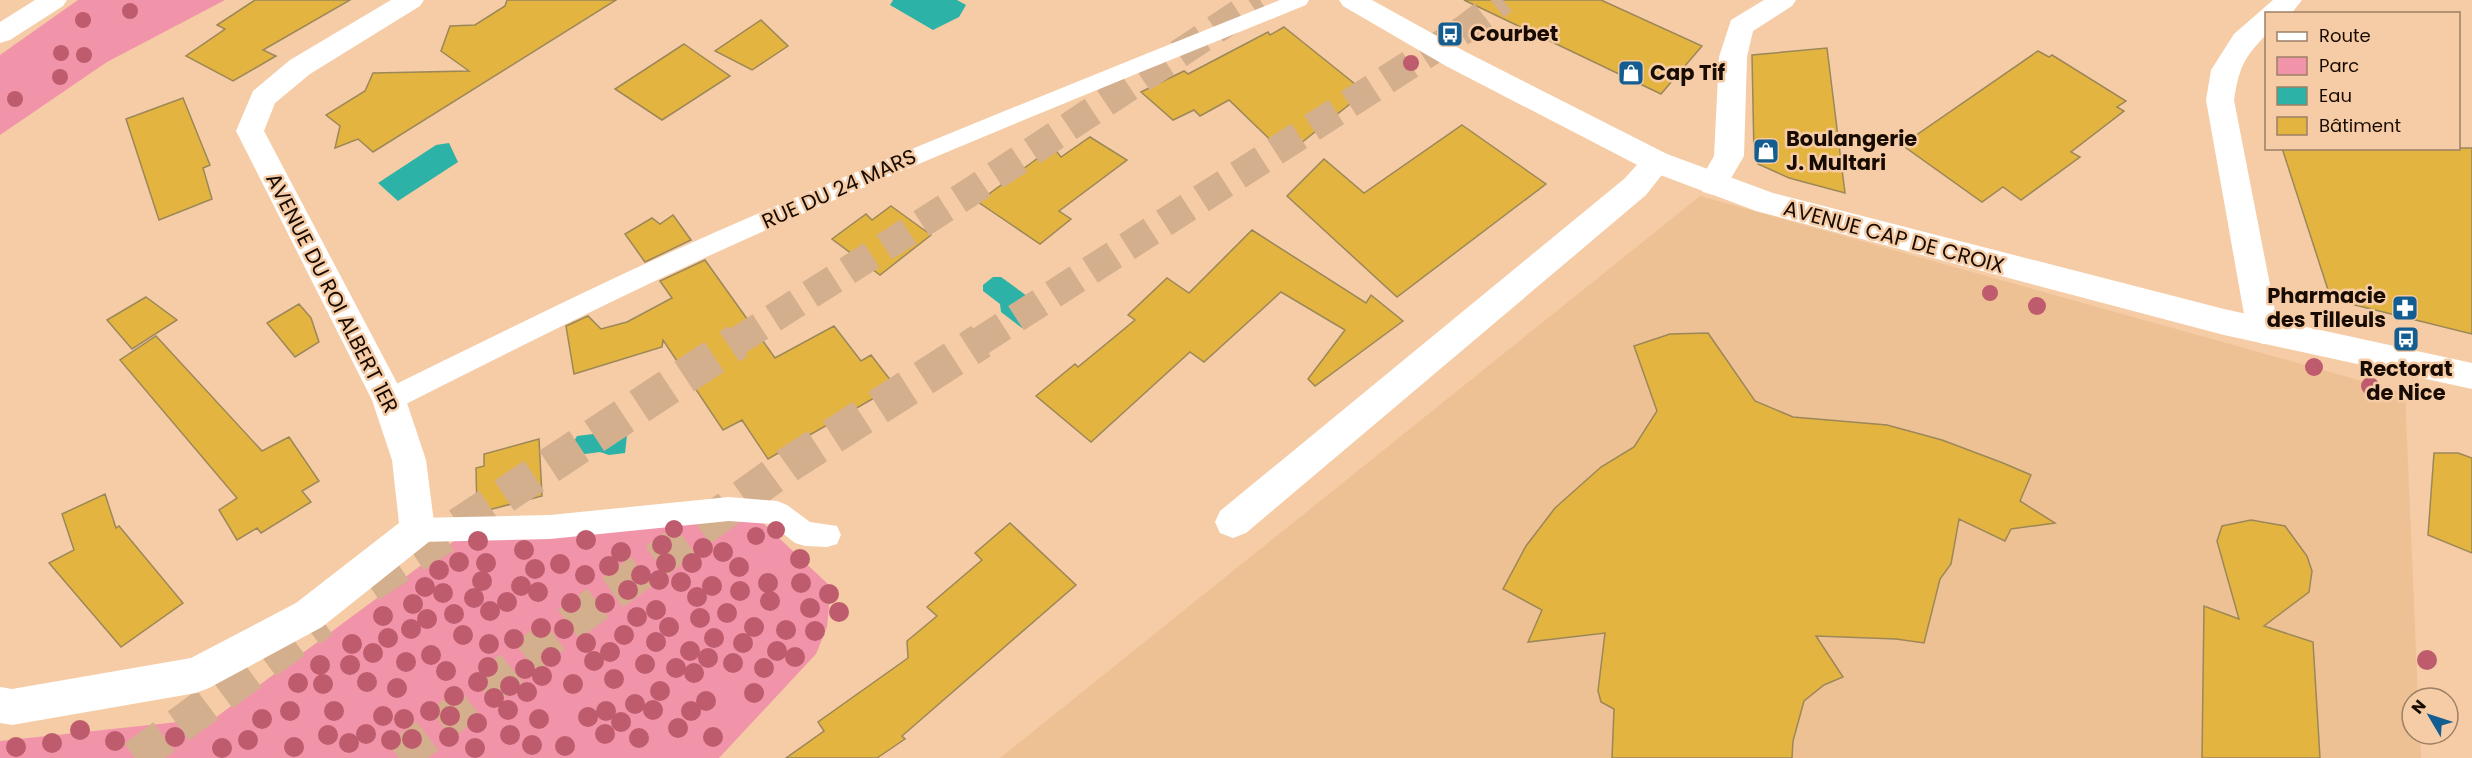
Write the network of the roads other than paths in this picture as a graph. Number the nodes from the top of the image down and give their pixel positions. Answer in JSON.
{"nodes":[{"id":1,"x":54,"y":0,"type":"edge"},
{"id":2,"x":411,"y":0,"type":"edge"},
{"id":3,"x":1299,"y":0,"type":"edge"},
{"id":4,"x":1352,"y":0,"type":"edge"},
{"id":5,"x":1783,"y":0,"type":"edge"},
{"id":6,"x":2289,"y":0,"type":"edge"},
{"id":7,"x":2276,"y":12,"type":"edge"},
{"id":8,"x":2265,"y":21,"type":"edge"},
{"id":9,"x":0,"y":34,"type":"edge"},
{"id":10,"x":1658,"y":162,"type":"junction"},
{"id":11,"x":1713,"y":184,"type":"junction"},
{"id":12,"x":2263,"y":331,"type":"junction"},
{"id":13,"x":2472,"y":376,"type":"edge"},
{"id":14,"x":389,"y":400,"type":"junction"},
{"id":15,"x":1233,"y":522,"type":"dead end"},
{"id":16,"x":417,"y":530,"type":"junction"},
{"id":17,"x":827,"y":535,"type":"dead end"},
{"id":18,"x":0,"y":705,"type":"edge"}],
"edges":[{"from":1,"to":9,"type":"street"},
{"from":2,"to":14,"type":"street","name":"AVENUE DU ROI ALBERT 1ER"},
{"from":3,"to":14,"type":"lane","name":"RUE DU 24 MARS"},
{"from":4,"to":10,"type":"street","name":"AVENUE CAP DE CROIX"},
{"from":5,"to":11,"type":"street"},
{"from":6,"to":7,"type":"street"},
{"from":8,"to":12,"type":"street"},
{"from":10,"to":11,"type":"street","name":"AVENUE CAP DE CROIX"},
{"from":10,"to":15,"type":"street"},
{"from":11,"to":12,"type":"street","name":"AVENUE CAP DE CROIX"},
{"from":12,"to":13,"type":"street","name":"AVENUE CAP DE CROIX"},
{"from":14,"to":16,"type":"street","name":"AVENUE DU ROI ALBERT 1ER"},
{"from":16,"to":17,"type":"lane"},
{"from":16,"to":18,"type":"street"}]}
